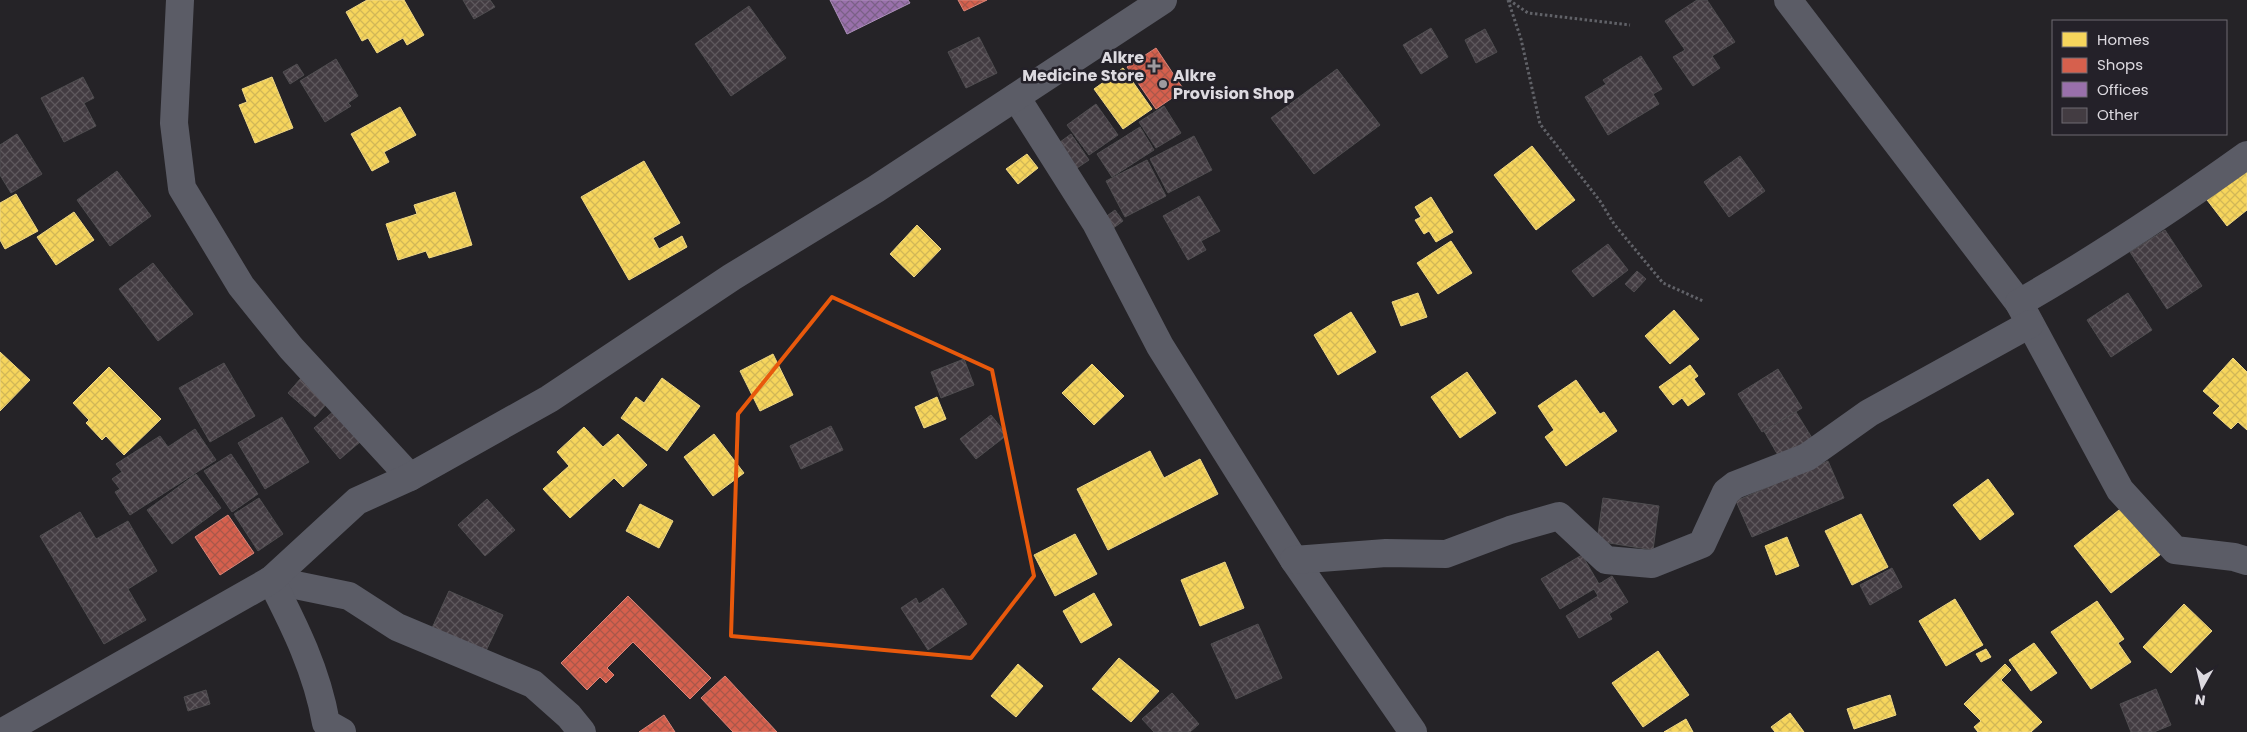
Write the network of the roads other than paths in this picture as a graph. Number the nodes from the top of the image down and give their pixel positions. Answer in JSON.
{"nodes":[{"id":1,"x":180,"y":0,"type":"edge"},
{"id":2,"x":1163,"y":0,"type":"edge"},
{"id":3,"x":1788,"y":0,"type":"edge"},
{"id":4,"x":1016,"y":97,"type":"junction"},
{"id":5,"x":2247,"y":155,"type":"edge"},
{"id":6,"x":2025,"y":314,"type":"junction"},
{"id":7,"x":410,"y":478,"type":"junction"},
{"id":8,"x":1294,"y":560,"type":"junction"},
{"id":9,"x":2247,"y":561,"type":"edge"},
{"id":10,"x":271,"y":580,"type":"junction"},
{"id":11,"x":3,"y":732,"type":"edge"},
{"id":12,"x":342,"y":732,"type":"edge"},
{"id":13,"x":582,"y":732,"type":"edge"},
{"id":14,"x":1413,"y":732,"type":"edge"}],
"edges":[{"from":1,"to":7,"type":"street"},
{"from":2,"to":4,"type":"street"},
{"from":3,"to":6,"type":"street"},
{"from":4,"to":7,"type":"street"},
{"from":4,"to":8,"type":"street"},
{"from":5,"to":6,"type":"street"},
{"from":6,"to":8,"type":"street"},
{"from":6,"to":9,"type":"street"},
{"from":7,"to":10,"type":"street"},
{"from":8,"to":14,"type":"street"},
{"from":10,"to":11,"type":"street"},
{"from":10,"to":12,"type":"street"},
{"from":10,"to":13,"type":"street"}]}
